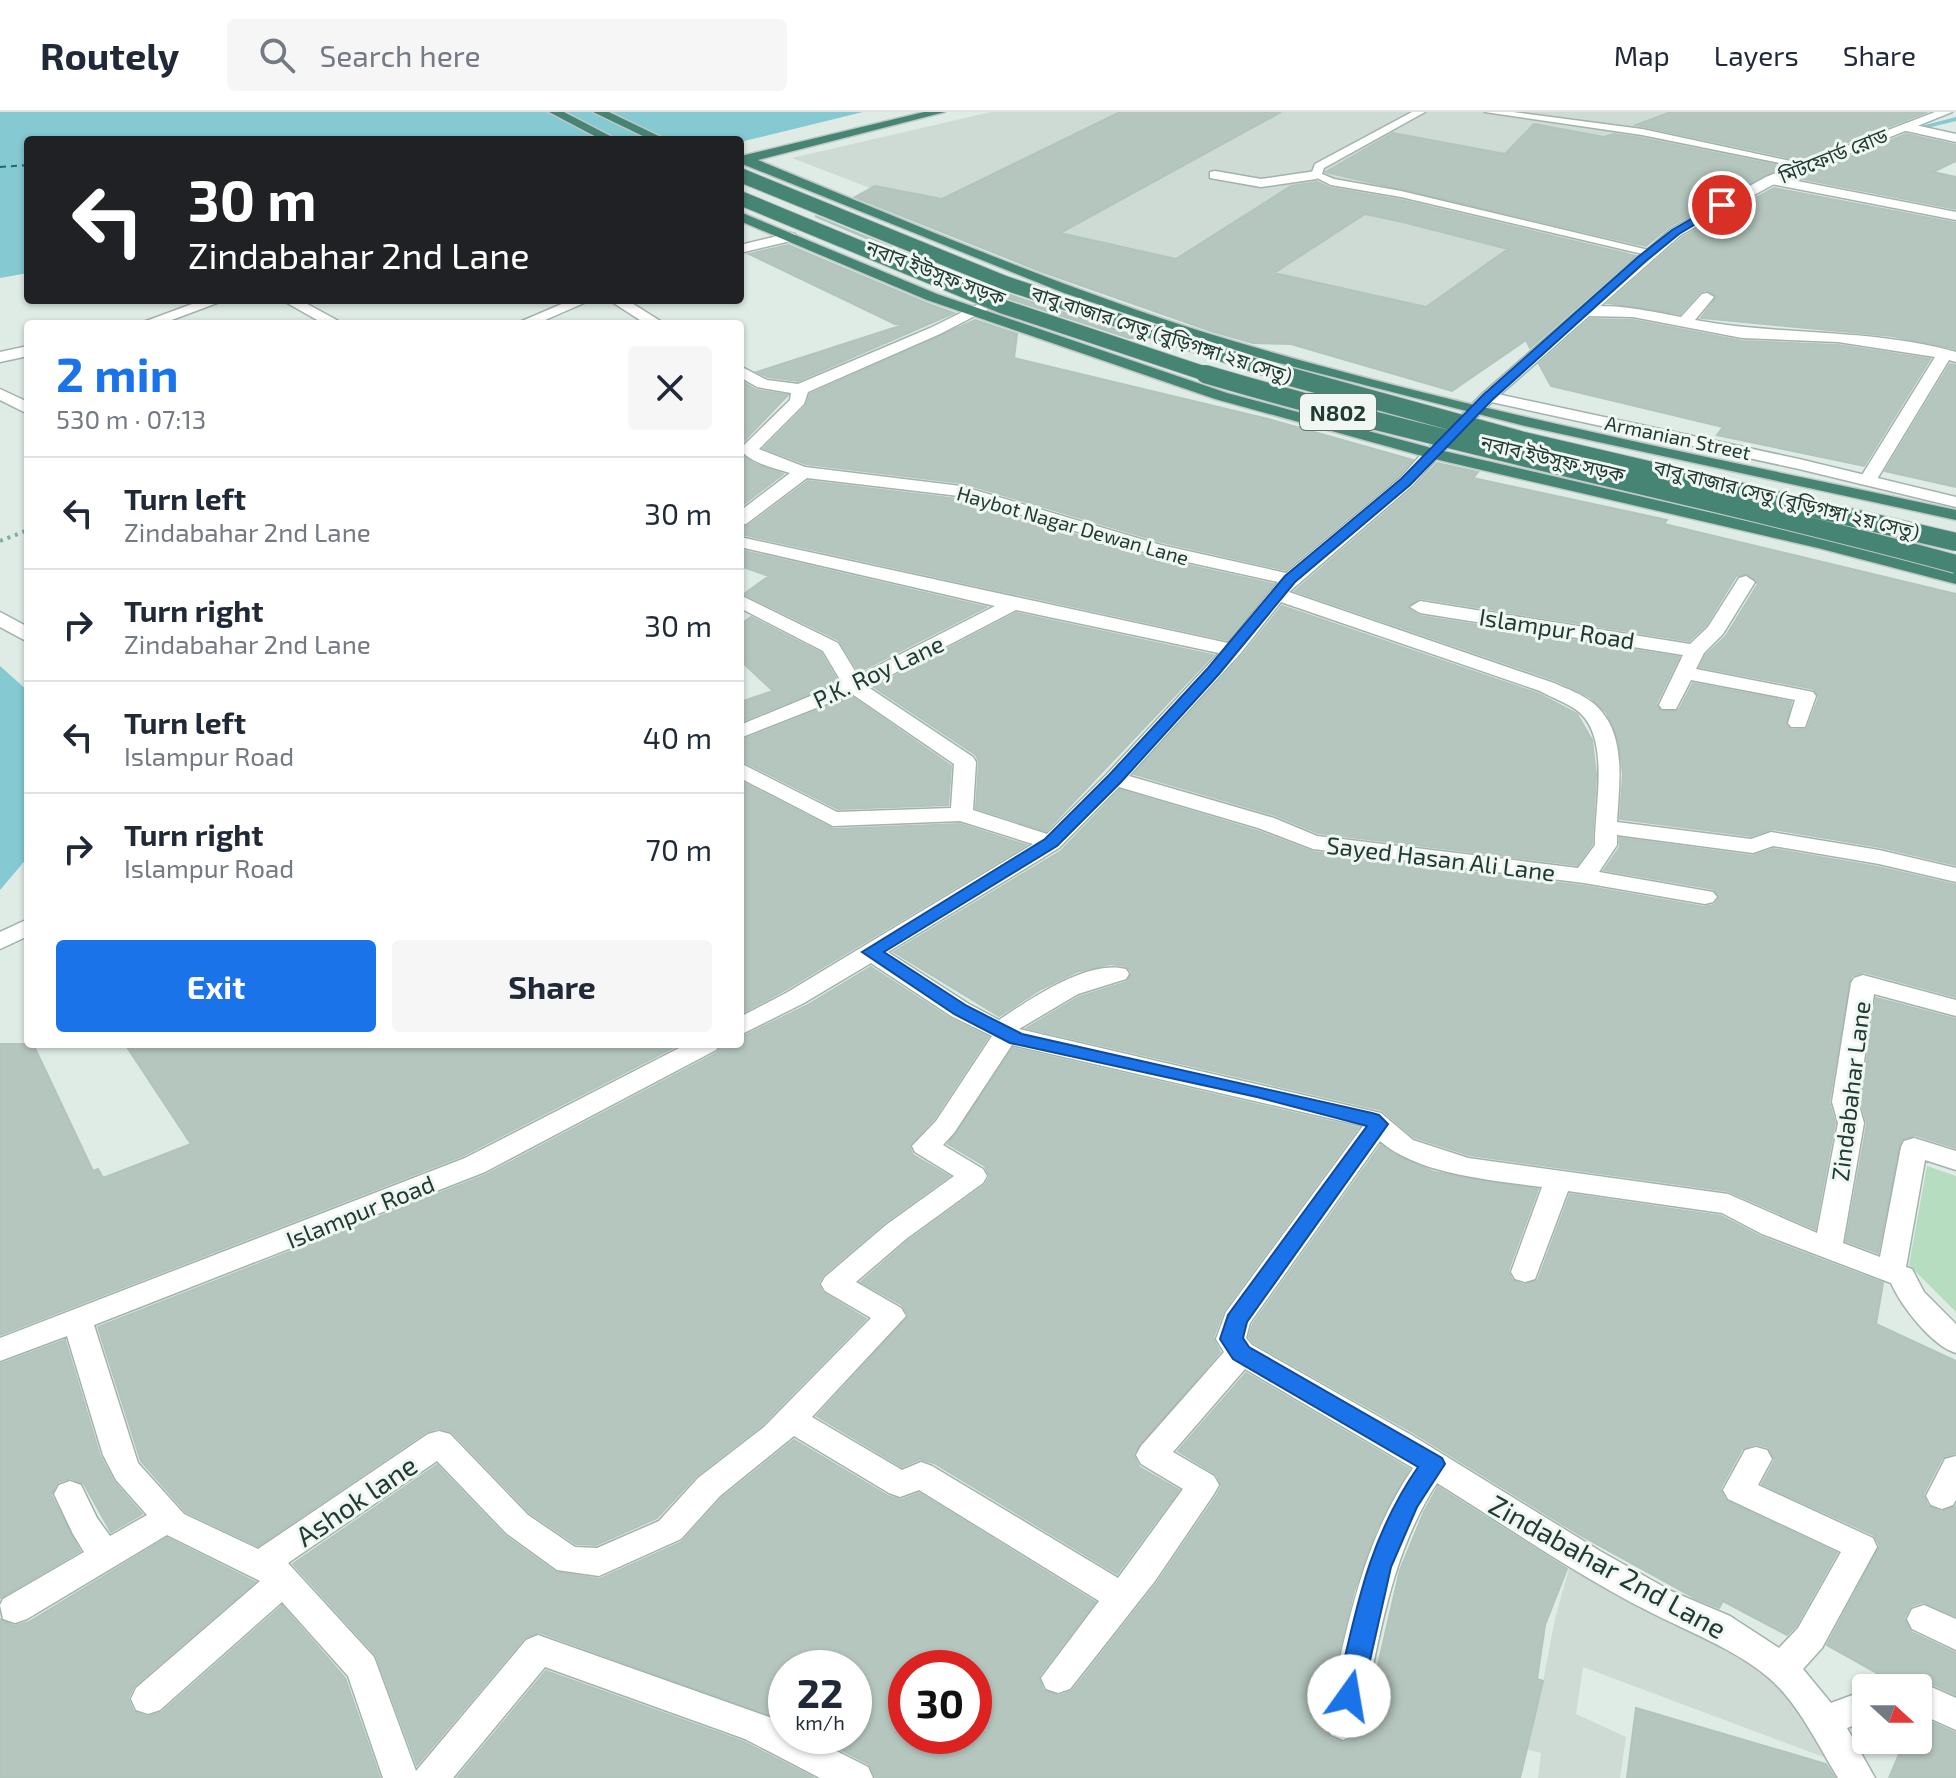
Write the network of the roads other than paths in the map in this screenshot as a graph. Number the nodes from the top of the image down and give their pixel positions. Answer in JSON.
{"nodes":[{"id":1,"x":555,"y":112,"type":"edge"},
{"id":2,"x":599,"y":112,"type":"edge"},
{"id":3,"x":939,"y":112,"type":"edge"},
{"id":4,"x":1420,"y":112,"type":"edge"},
{"id":5,"x":1490,"y":112,"type":"edge"},
{"id":6,"x":1946,"y":112,"type":"edge"},
{"id":7,"x":1906,"y":127,"type":"junction"},
{"id":8,"x":604,"y":136,"type":"edge"},
{"id":9,"x":652,"y":136,"type":"edge"},
{"id":10,"x":1956,"y":138,"type":"edge"},
{"id":11,"x":744,"y":164,"type":"edge"},
{"id":12,"x":1804,"y":165,"type":"junction"},
{"id":13,"x":744,"y":166,"type":"edge"},
{"id":14,"x":744,"y":166,"type":"edge"},
{"id":15,"x":1215,"y":175,"type":"dead end"},
{"id":16,"x":1316,"y":175,"type":"junction"},
{"id":17,"x":1771,"y":180,"type":"junction"},
{"id":18,"x":744,"y":200,"type":"edge"},
{"id":19,"x":1956,"y":216,"type":"edge"},
{"id":20,"x":744,"y":218,"type":"edge"},
{"id":21,"x":790,"y":237,"type":"junction"},
{"id":22,"x":744,"y":248,"type":"edge"},
{"id":23,"x":1651,"y":252,"type":"junction"},
{"id":24,"x":1707,"y":297,"type":"dead end"},
{"id":25,"x":991,"y":302,"type":"junction"},
{"id":26,"x":206,"y":304,"type":"edge"},
{"id":27,"x":297,"y":304,"type":"edge"},
{"id":28,"x":574,"y":304,"type":"edge"},
{"id":29,"x":623,"y":304,"type":"edge"},
{"id":30,"x":973,"y":311,"type":"junction"},
{"id":31,"x":1586,"y":312,"type":"junction"},
{"id":32,"x":158,"y":320,"type":"edge"},
{"id":33,"x":328,"y":320,"type":"edge"},
{"id":34,"x":533,"y":320,"type":"edge"},
{"id":35,"x":650,"y":320,"type":"edge"},
{"id":36,"x":1685,"y":322,"type":"junction"},
{"id":37,"x":24,"y":352,"type":"edge"},
{"id":38,"x":1951,"y":355,"type":"edge"},
{"id":39,"x":0,"y":357,"type":"edge"},
{"id":40,"x":744,"y":373,"type":"edge"},
{"id":41,"x":800,"y":389,"type":"junction"},
{"id":42,"x":0,"y":394,"type":"edge"},
{"id":43,"x":1481,"y":404,"type":"junction"},
{"id":44,"x":24,"y":407,"type":"edge"},
{"id":45,"x":1432,"y":453,"type":"junction"},
{"id":46,"x":803,"y":472,"type":"junction"},
{"id":47,"x":1868,"y":480,"type":"junction"},
{"id":48,"x":1956,"y":502,"type":"edge"},
{"id":49,"x":1956,"y":515,"type":"edge"},
{"id":50,"x":744,"y":517,"type":"edge"},
{"id":51,"x":1956,"y":542,"type":"edge"},
{"id":52,"x":744,"y":543,"type":"edge"},
{"id":53,"x":1956,"y":564,"type":"edge"},
{"id":54,"x":1956,"y":578,"type":"edge"},
{"id":55,"x":1746,"y":582,"type":"dead end"},
{"id":56,"x":1283,"y":586,"type":"junction"},
{"id":57,"x":744,"y":603,"type":"edge"},
{"id":58,"x":1013,"y":604,"type":"junction"},
{"id":59,"x":1420,"y":607,"type":"dead end"},
{"id":60,"x":0,"y":618,"type":"edge"},
{"id":61,"x":24,"y":633,"type":"edge"},
{"id":62,"x":1233,"y":650,"type":"junction"},
{"id":63,"x":1695,"y":651,"type":"junction"},
{"id":64,"x":1687,"y":673,"type":"junction"},
{"id":65,"x":854,"y":686,"type":"junction"},
{"id":66,"x":1669,"y":705,"type":"dead end"},
{"id":67,"x":1798,"y":723,"type":"dead end"},
{"id":68,"x":744,"y":730,"type":"edge"},
{"id":69,"x":744,"y":771,"type":"edge"},
{"id":70,"x":1115,"y":779,"type":"junction"},
{"id":71,"x":962,"y":814,"type":"junction"},
{"id":72,"x":1604,"y":827,"type":"junction"},
{"id":73,"x":1051,"y":843,"type":"junction"},
{"id":74,"x":1956,"y":875,"type":"edge"},
{"id":75,"x":1584,"y":876,"type":"junction"},
{"id":76,"x":1705,"y":897,"type":"dead end"},
{"id":77,"x":24,"y":928,"type":"edge"},
{"id":78,"x":0,"y":942,"type":"edge"},
{"id":79,"x":871,"y":952,"type":"junction"},
{"id":80,"x":1117,"y":974,"type":"dead end"},
{"id":81,"x":1956,"y":1008,"type":"edge"},
{"id":82,"x":744,"y":1025,"type":"edge"},
{"id":83,"x":1004,"y":1032,"type":"junction"},
{"id":84,"x":699,"y":1048,"type":"edge"},
{"id":85,"x":1378,"y":1124,"type":"junction"},
{"id":86,"x":1956,"y":1161,"type":"edge"},
{"id":87,"x":1559,"y":1178,"type":"junction"},
{"id":88,"x":1828,"y":1248,"type":"junction"},
{"id":89,"x":1525,"y":1272,"type":"dead end"},
{"id":90,"x":1891,"y":1273,"type":"junction"},
{"id":91,"x":78,"y":1322,"type":"junction"},
{"id":92,"x":1956,"y":1342,"type":"edge"},
{"id":93,"x":0,"y":1350,"type":"edge"},
{"id":94,"x":1241,"y":1353,"type":"junction"},
{"id":95,"x":790,"y":1419,"type":"junction"},
{"id":96,"x":1756,"y":1459,"type":"dead end"},
{"id":97,"x":1433,"y":1464,"type":"junction"},
{"id":98,"x":1956,"y":1468,"type":"edge"},
{"id":99,"x":70,"y":1494,"type":"dead end"},
{"id":100,"x":1942,"y":1496,"type":"dead end"},
{"id":101,"x":169,"y":1518,"type":"junction"},
{"id":102,"x":105,"y":1555,"type":"junction"},
{"id":103,"x":272,"y":1572,"type":"junction"},
{"id":104,"x":1120,"y":1597,"type":"junction"},
{"id":105,"x":15,"y":1609,"type":"dead end"},
{"id":106,"x":1924,"y":1619,"type":"dead end"},
{"id":107,"x":1956,"y":1636,"type":"edge"},
{"id":108,"x":1782,"y":1668,"type":"junction"},
{"id":109,"x":1058,"y":1678,"type":"dead end"},
{"id":110,"x":148,"y":1699,"type":"dead end"},
{"id":111,"x":1932,"y":1703,"type":"edge"},
{"id":112,"x":1852,"y":1710,"type":"edge"},
{"id":113,"x":1956,"y":1715,"type":"edge"},
{"id":114,"x":1824,"y":1721,"type":"junction"},
{"id":115,"x":1343,"y":1724,"type":"dead end"},
{"id":116,"x":401,"y":1778,"type":"edge"},
{"id":117,"x":431,"y":1778,"type":"edge"},
{"id":118,"x":855,"y":1778,"type":"edge"},
{"id":119,"x":1857,"y":1778,"type":"edge"}],
"edges":[{"from":1,"to":8,"type":"highway"},
{"from":2,"to":9,"type":"highway"},
{"from":3,"to":11,"type":"highway"},
{"from":4,"to":16,"type":"lane"},
{"from":5,"to":12,"type":"lane"},
{"from":6,"to":7,"type":"street","name":"মিটফোর্ড রোড"},
{"from":7,"to":10,"type":"street"},
{"from":7,"to":12,"type":"street","name":"মিটফোর্ড রোড"},
{"from":12,"to":17,"type":"street","name":"মিটফোর্ড রোড"},
{"from":13,"to":43,"type":"highway","name":"নবাব ইউসুফ সড়ক"},
{"from":14,"to":51,"type":"highway","name":"বাবু বাজার সেতু (বুড়িগঙ্গা ২য় সেতু)","number":"N802","bridge":true},
{"from":15,"to":16,"type":"street"},
{"from":16,"to":23,"type":"lane"},
{"from":17,"to":19,"type":"street"},
{"from":17,"to":23,"type":"street","name":"মিটফোর্ড রোড"},
{"from":18,"to":25,"type":"highway","name":"বাবু বাজার সেতু (বুড়িগঙ্গা ২য় সেতু)","number":"N802","bridge":true},
{"from":20,"to":21,"type":"highway","name":"নবাব ইউসুফ সড়ক"},
{"from":21,"to":22,"type":"street"},
{"from":21,"to":30,"type":"highway","name":"নবাব ইউসুফ সড়ক"},
{"from":23,"to":31,"type":"street","name":"মিটফোর্ড রোড"},
{"from":24,"to":36,"type":"street"},
{"from":25,"to":30,"type":"street"},
{"from":25,"to":53,"type":"highway","name":"বাবু বাজার সেতু (বুড়িগঙ্গা ২য় সেতু)","number":"N802","bridge":true},
{"from":26,"to":32,"type":"street"},
{"from":27,"to":33,"type":"street"},
{"from":28,"to":34,"type":"street"},
{"from":29,"to":35,"type":"street"},
{"from":30,"to":41,"type":"street"},
{"from":30,"to":45,"type":"highway","name":"নবাব ইউসুফ সড়ক"},
{"from":31,"to":36,"type":"street"},
{"from":31,"to":43,"type":"street","name":"মিটফোর্ড রোড"},
{"from":36,"to":38,"type":"street"},
{"from":37,"to":39,"type":"street"},
{"from":38,"to":47,"type":"street"},
{"from":40,"to":41,"type":"street"},
{"from":41,"to":46,"type":"street","name":"Haybot Nagar Dewan Lane"},
{"from":42,"to":44,"type":"street"},
{"from":43,"to":45,"type":"street","name":"মিটফোর্ড রোড"},
{"from":43,"to":47,"type":"street","name":"Armanian Street"},
{"from":43,"to":49,"type":"highway","name":"নবাব ইউসুফ সড়ক"},
{"from":45,"to":54,"type":"highway","name":"নবাব ইউসুফ সড়ক"},
{"from":45,"to":56,"type":"street"},
{"from":46,"to":50,"type":"street"},
{"from":46,"to":56,"type":"street","name":"Haybot Nagar Dewan Lane"},
{"from":47,"to":48,"type":"street","name":"Armanian Street"},
{"from":52,"to":58,"type":"street"},
{"from":55,"to":63,"type":"street"},
{"from":56,"to":62,"type":"street"},
{"from":56,"to":72,"type":"street","name":"Sayed Hasan Ali Lane"},
{"from":57,"to":65,"type":"street"},
{"from":58,"to":62,"type":"street"},
{"from":58,"to":65,"type":"street","name":"P.K. Roy Lane"},
{"from":59,"to":63,"type":"street","name":"Islampur Road"},
{"from":60,"to":61,"type":"street"},
{"from":62,"to":70,"type":"street"},
{"from":63,"to":64,"type":"street"},
{"from":64,"to":66,"type":"street"},
{"from":64,"to":67,"type":"street"},
{"from":65,"to":68,"type":"street","name":"P.K. Roy Lane"},
{"from":65,"to":71,"type":"street"},
{"from":69,"to":71,"type":"street"},
{"from":70,"to":73,"type":"street"},
{"from":70,"to":75,"type":"street","name":"Sayed Hasan Ali Lane"},
{"from":71,"to":73,"type":"street"},
{"from":72,"to":74,"type":"street"},
{"from":72,"to":75,"type":"street","name":"Sayed Hasan Ali Lane"},
{"from":73,"to":79,"type":"street"},
{"from":75,"to":76,"type":"street","name":"Sayed Hasan Ali Lane"},
{"from":77,"to":78,"type":"street"},
{"from":79,"to":82,"type":"street"},
{"from":79,"to":83,"type":"street"},
{"from":80,"to":83,"type":"street"},
{"from":81,"to":88,"type":"street","name":"Zindabahar Lane"},
{"from":83,"to":85,"type":"street"},
{"from":83,"to":95,"type":"street"},
{"from":84,"to":91,"type":"street","name":"Islampur Road"},
{"from":85,"to":87,"type":"street"},
{"from":85,"to":94,"type":"street"},
{"from":86,"to":90,"type":"street"},
{"from":87,"to":88,"type":"street"},
{"from":87,"to":89,"type":"street"},
{"from":88,"to":90,"type":"street"},
{"from":90,"to":92,"type":"street"},
{"from":91,"to":93,"type":"street","name":"Islampur Road"},
{"from":91,"to":101,"type":"street","name":"Ashok lane"},
{"from":94,"to":97,"type":"street","name":"Zindabahar 2nd Lane"},
{"from":94,"to":104,"type":"street"},
{"from":95,"to":103,"type":"street","name":"Ashok lane"},
{"from":95,"to":104,"type":"street"},
{"from":96,"to":108,"type":"street"},
{"from":97,"to":108,"type":"street","name":"Zindabahar 2nd Lane"},
{"from":97,"to":115,"type":"street"},
{"from":98,"to":100,"type":"street"},
{"from":99,"to":102,"type":"street"},
{"from":101,"to":102,"type":"street"},
{"from":101,"to":103,"type":"street","name":"Ashok lane"},
{"from":102,"to":105,"type":"street"},
{"from":103,"to":110,"type":"street","name":"Ashok lane"},
{"from":103,"to":116,"type":"street","name":"Ashok lane"},
{"from":104,"to":109,"type":"street"},
{"from":106,"to":107,"type":"street"},
{"from":108,"to":114,"type":"street","name":"Zindabahar 2nd Lane"},
{"from":111,"to":113,"type":"street"},
{"from":112,"to":114,"type":"street"},
{"from":114,"to":119,"type":"street","name":"Zindabahar 2nd Lane"},
{"from":117,"to":118,"type":"street"}]}
